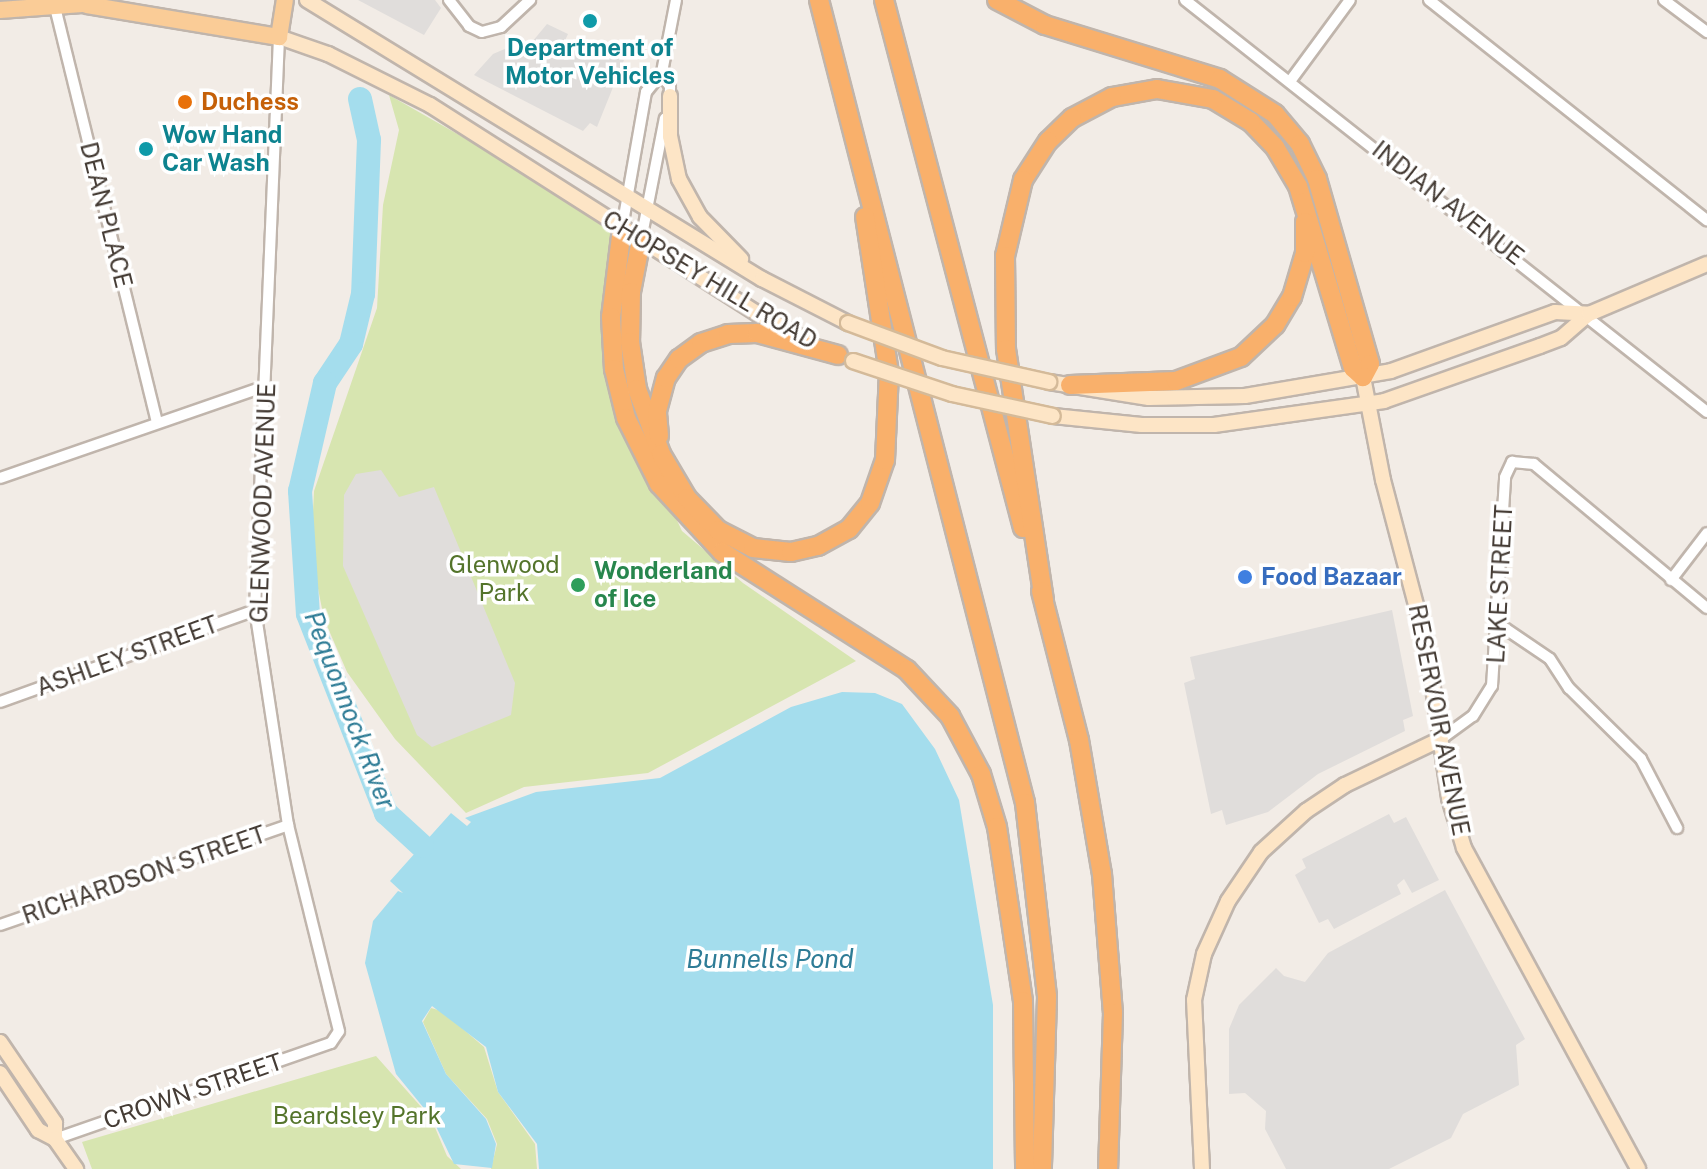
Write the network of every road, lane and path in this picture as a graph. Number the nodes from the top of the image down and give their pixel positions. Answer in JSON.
{"nodes":[{"id":1,"x":109,"y":0,"type":"edge"},
{"id":2,"x":285,"y":0,"type":"edge"},
{"id":3,"x":307,"y":0,"type":"edge"},
{"id":4,"x":449,"y":0,"type":"edge"},
{"id":5,"x":530,"y":0,"type":"edge"},
{"id":6,"x":676,"y":0,"type":"edge"},
{"id":7,"x":819,"y":0,"type":"edge"},
{"id":8,"x":884,"y":0,"type":"edge"},
{"id":9,"x":997,"y":0,"type":"edge"},
{"id":10,"x":1185,"y":0,"type":"edge"},
{"id":11,"x":1350,"y":0,"type":"edge"},
{"id":12,"x":1429,"y":0,"type":"edge"},
{"id":13,"x":1664,"y":0,"type":"edge"},
{"id":14,"x":25,"y":4,"type":"edge"},
{"id":15,"x":87,"y":5,"type":"junction"},
{"id":16,"x":55,"y":7,"type":"junction"},
{"id":17,"x":0,"y":10,"type":"edge"},
{"id":18,"x":1707,"y":32,"type":"edge"},
{"id":19,"x":279,"y":37,"type":"junction"},
{"id":20,"x":662,"y":72,"type":"junction"},
{"id":21,"x":1291,"y":80,"type":"junction"},
{"id":22,"x":670,"y":96,"type":"junction"},
{"id":23,"x":847,"y":107,"type":"junction"},
{"id":24,"x":1288,"y":166,"type":"junction"},
{"id":25,"x":627,"y":194,"type":"junction"},
{"id":26,"x":649,"y":208,"type":"junction"},
{"id":27,"x":1707,"y":220,"type":"edge"},
{"id":28,"x":622,"y":228,"type":"junction"},
{"id":29,"x":641,"y":240,"type":"junction"},
{"id":30,"x":1707,"y":264,"type":"edge"},
{"id":31,"x":762,"y":279,"type":"junction"},
{"id":32,"x":1589,"y":314,"type":"junction"},
{"id":33,"x":846,"y":358,"type":"junction"},
{"id":34,"x":1363,"y":377,"type":"junction"},
{"id":35,"x":1070,"y":385,"type":"junction"},
{"id":36,"x":266,"y":386,"type":"junction"},
{"id":37,"x":1367,"y":405,"type":"junction"},
{"id":38,"x":1707,"y":412,"type":"edge"},
{"id":39,"x":157,"y":423,"type":"junction"},
{"id":40,"x":672,"y":476,"type":"junction"},
{"id":41,"x":0,"y":478,"type":"edge"},
{"id":42,"x":1707,"y":533,"type":"edge"},
{"id":43,"x":1671,"y":580,"type":"junction"},
{"id":44,"x":1044,"y":601,"type":"junction"},
{"id":45,"x":1707,"y":608,"type":"edge"},
{"id":46,"x":255,"y":610,"type":"junction"},
{"id":47,"x":1500,"y":625,"type":"junction"},
{"id":48,"x":0,"y":702,"type":"edge"},
{"id":49,"x":1441,"y":739,"type":"junction"},
{"id":50,"x":288,"y":825,"type":"junction"},
{"id":51,"x":1677,"y":828,"type":"dead end"},
{"id":52,"x":0,"y":925,"type":"edge"},
{"id":53,"x":331,"y":1043,"type":"joint"},
{"id":54,"x":3,"y":1051,"type":"edge"},
{"id":55,"x":0,"y":1073,"type":"edge"},
{"id":56,"x":55,"y":1139,"type":"junction"},
{"id":57,"x":76,"y":1169,"type":"edge"},
{"id":58,"x":1025,"y":1169,"type":"edge"},
{"id":59,"x":1042,"y":1169,"type":"edge"},
{"id":60,"x":1108,"y":1169,"type":"edge"},
{"id":61,"x":1202,"y":1169,"type":"edge"},
{"id":62,"x":1638,"y":1169,"type":"edge"}],
"edges":[{"from":1,"to":15,"type":"main road"},
{"from":2,"to":19,"type":"main road","name":"GLENWOOD AVENUE"},
{"from":3,"to":25,"type":"main road","name":"CHOPSEY HILL ROAD"},
{"from":4,"to":5,"type":"street"},
{"from":6,"to":20,"type":"street"},
{"from":7,"to":23,"type":"highway"},
{"from":8,"to":44,"type":"highway"},
{"from":9,"to":34,"type":"highway"},
{"from":10,"to":21,"type":"street","name":"INDIAN AVENUE"},
{"from":11,"to":21,"type":"street"},
{"from":12,"to":27,"type":"street"},
{"from":13,"to":18,"type":"street"},
{"from":14,"to":16,"type":"main road"},
{"from":14,"to":17,"type":"main road"},
{"from":15,"to":16,"type":"main road"},
{"from":15,"to":19,"type":"main road","name":"CHOPSEY HILL ROAD"},
{"from":16,"to":39,"type":"street","name":"DEAN PLACE"},
{"from":19,"to":28,"type":"main road","name":"CHOPSEY HILL ROAD"},
{"from":19,"to":36,"type":"street","name":"GLENWOOD AVENUE"},
{"from":20,"to":22,"type":"street"},
{"from":20,"to":25,"type":"street"},
{"from":21,"to":32,"type":"street","name":"INDIAN AVENUE"},
{"from":22,"to":26,"type":"street"},
{"from":22,"to":31,"type":"main road"},
{"from":23,"to":40,"type":"highway"},
{"from":23,"to":59,"type":"highway"},
{"from":24,"to":34,"type":"highway"},
{"from":24,"to":35,"type":"highway"},
{"from":24,"to":44,"type":"highway"},
{"from":25,"to":26,"type":"main road","name":"CHOPSEY HILL ROAD"},
{"from":25,"to":28,"type":"street"},
{"from":26,"to":29,"type":"street"},
{"from":26,"to":31,"type":"main road","name":"CHOPSEY HILL ROAD"},
{"from":28,"to":29,"type":"main road","name":"CHOPSEY HILL ROAD"},
{"from":28,"to":58,"type":"highway"},
{"from":29,"to":33,"type":"main road","name":"CHOPSEY HILL ROAD"},
{"from":29,"to":40,"type":"highway"},
{"from":30,"to":32,"type":"main road","name":"CHOPSEY HILL ROAD"},
{"from":31,"to":35,"type":"main road","name":"CHOPSEY HILL ROAD","bridge":true},
{"from":32,"to":34,"type":"main road","name":"CHOPSEY HILL ROAD"},
{"from":32,"to":37,"type":"main road","name":"CHOPSEY HILL ROAD"},
{"from":32,"to":38,"type":"street","name":"INDIAN AVENUE"},
{"from":33,"to":37,"type":"main road","name":"CHOPSEY HILL ROAD","bridge":true},
{"from":33,"to":40,"type":"highway"},
{"from":34,"to":35,"type":"main road","name":"CHOPSEY HILL ROAD"},
{"from":34,"to":37,"type":"main road","name":"RESERVOIR AVENUE"},
{"from":36,"to":39,"type":"street"},
{"from":36,"to":46,"type":"street","name":"GLENWOOD AVENUE"},
{"from":37,"to":49,"type":"main road","name":"RESERVOIR AVENUE"},
{"from":39,"to":41,"type":"street"},
{"from":42,"to":43,"type":"street"},
{"from":43,"to":45,"type":"street"},
{"from":43,"to":47,"type":"street","name":"LAKE STREET"},
{"from":44,"to":60,"type":"highway"},
{"from":46,"to":48,"type":"street","name":"ASHLEY STREET"},
{"from":46,"to":50,"type":"street","name":"GLENWOOD AVENUE"},
{"from":47,"to":49,"type":"street","name":"LAKE STREET"},
{"from":47,"to":51,"type":"street"},
{"from":49,"to":61,"type":"main road"},
{"from":49,"to":62,"type":"main road","name":"RESERVOIR AVENUE"},
{"from":50,"to":52,"type":"street","name":"RICHARDSON STREET"},
{"from":50,"to":53,"type":"street","name":"GLENWOOD AVENUE"},
{"from":53,"to":56,"type":"street","name":"CROWN STREET"},
{"from":54,"to":56,"type":"main road"},
{"from":55,"to":56,"type":"main road"},
{"from":56,"to":57,"type":"main road"}]}
